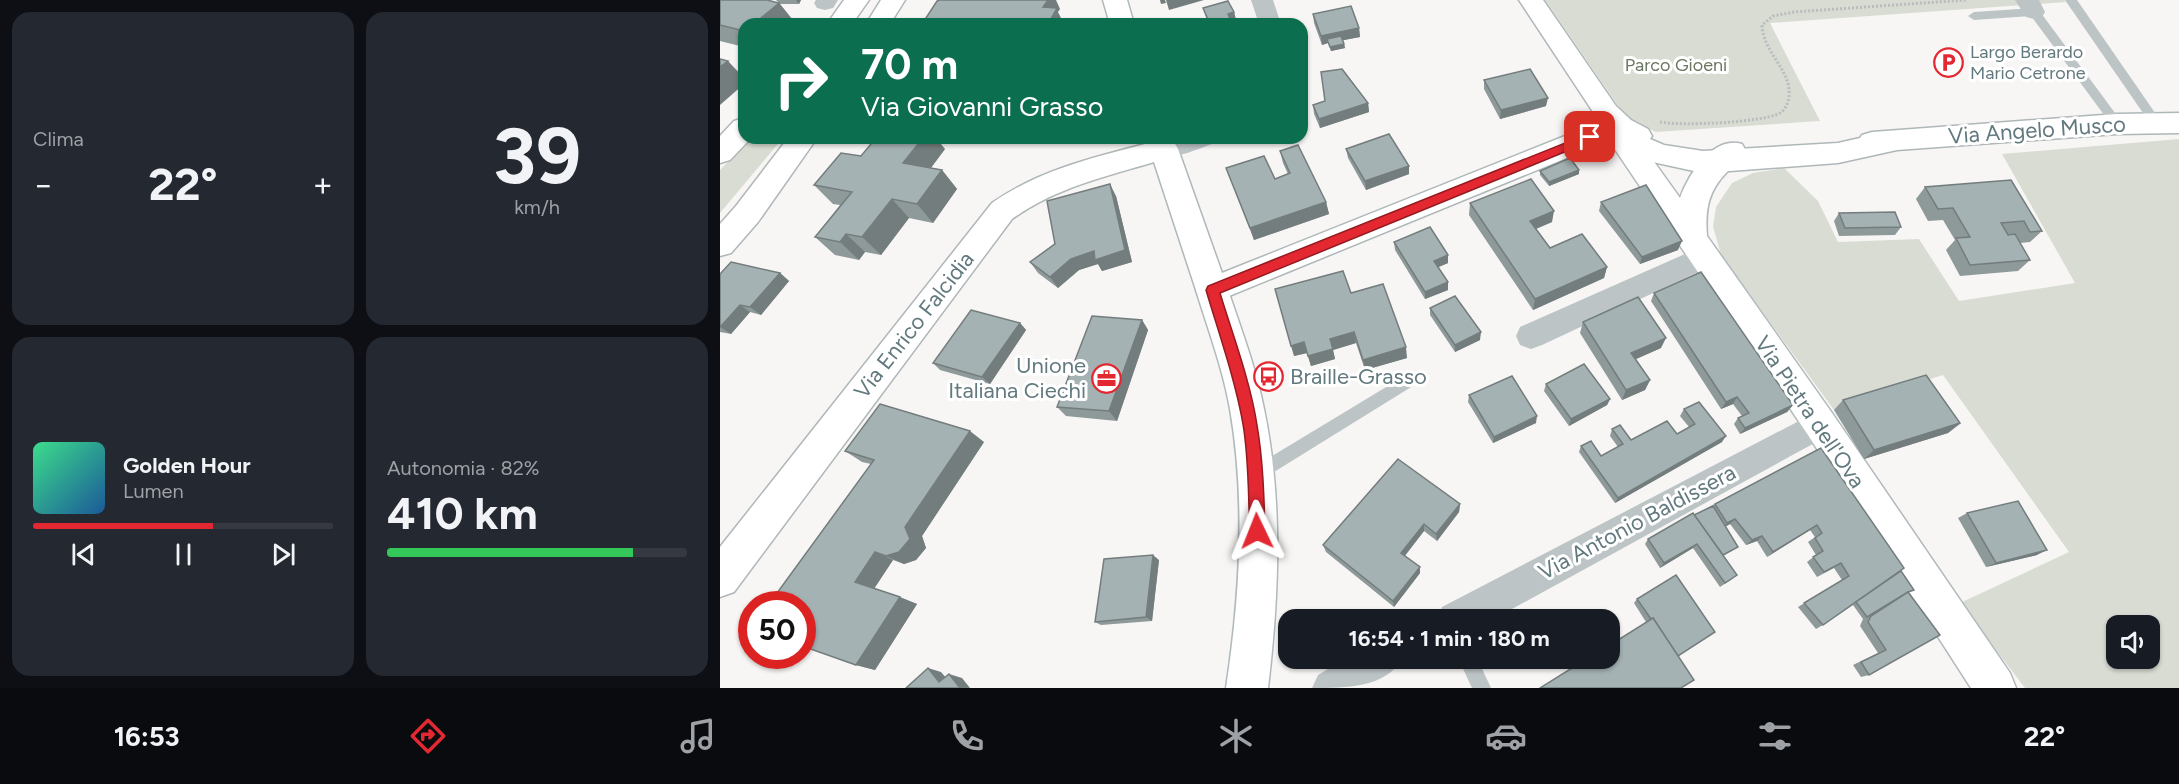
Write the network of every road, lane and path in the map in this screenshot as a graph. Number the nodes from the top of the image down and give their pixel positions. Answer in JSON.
{"nodes":[{"id":1,"x":857,"y":0,"type":"edge"},
{"id":2,"x":893,"y":0,"type":"edge"},
{"id":3,"x":1114,"y":0,"type":"edge"},
{"id":4,"x":1262,"y":0,"type":"edge"},
{"id":5,"x":1531,"y":0,"type":"edge"},
{"id":6,"x":1967,"y":0,"type":"edge"},
{"id":7,"x":2071,"y":0,"type":"edge"},
{"id":8,"x":2030,"y":6,"type":"edge"},
{"id":9,"x":1974,"y":16,"type":"dead end"},
{"id":10,"x":844,"y":18,"type":"edge"},
{"id":11,"x":882,"y":18,"type":"edge"},
{"id":12,"x":1120,"y":18,"type":"edge"},
{"id":13,"x":1267,"y":18,"type":"edge"},
{"id":14,"x":1658,"y":121,"type":"dead end"},
{"id":15,"x":2168,"y":123,"type":"edge"},
{"id":16,"x":2117,"y":124,"type":"junction"},
{"id":17,"x":1606,"y":129,"type":"junction"},
{"id":18,"x":738,"y":134,"type":"edge"},
{"id":19,"x":796,"y":144,"type":"edge"},
{"id":20,"x":798,"y":144,"type":"edge"},
{"id":21,"x":1162,"y":144,"type":"edge"},
{"id":22,"x":720,"y":153,"type":"edge"},
{"id":23,"x":1725,"y":156,"type":"junction"},
{"id":24,"x":720,"y":225,"type":"edge"},
{"id":25,"x":720,"y":244,"type":"edge"},
{"id":26,"x":1697,"y":249,"type":"junction"},
{"id":27,"x":1212,"y":290,"type":"junction"},
{"id":28,"x":1531,"y":336,"type":"dead end"},
{"id":29,"x":1411,"y":379,"type":"dead end"},
{"id":30,"x":1820,"y":424,"type":"junction"},
{"id":31,"x":1255,"y":475,"type":"junction"},
{"id":32,"x":720,"y":578,"type":"edge"},
{"id":33,"x":1475,"y":609,"type":"edge"},
{"id":34,"x":1365,"y":669,"type":"edge"},
{"id":35,"x":1472,"y":669,"type":"edge"},
{"id":36,"x":1247,"y":688,"type":"edge"},
{"id":37,"x":1331,"y":688,"type":"edge"},
{"id":38,"x":1482,"y":688,"type":"edge"},
{"id":39,"x":1995,"y":688,"type":"edge"}],
"edges":[{"from":1,"to":10,"type":"main road"},
{"from":2,"to":11,"type":"main road"},
{"from":3,"to":12,"type":"main road"},
{"from":4,"to":13,"type":"street"},
{"from":5,"to":17,"type":"main road","name":"Via Pietra dell'Ova"},
{"from":6,"to":14,"type":"path"},
{"from":7,"to":15,"type":"lane"},
{"from":8,"to":9,"type":"lane"},
{"from":8,"to":16,"type":"lane"},
{"from":15,"to":16,"type":"main road","name":"Via Angelo Musco"},
{"from":16,"to":23,"type":"main road","name":"Via Angelo Musco"},
{"from":17,"to":23,"type":"main road","name":"Via Angelo Musco"},
{"from":17,"to":26,"type":"main road","name":"Via Pietra dell'Ova"},
{"from":17,"to":27,"type":"main road"},
{"from":18,"to":22,"type":"main road"},
{"from":19,"to":24,"type":"main road"},
{"from":20,"to":25,"type":"main road"},
{"from":21,"to":27,"type":"main road"},
{"from":21,"to":32,"type":"main road","name":"Via Enrico Falcidia"},
{"from":23,"to":26,"type":"main road"},
{"from":26,"to":28,"type":"street"},
{"from":26,"to":30,"type":"main road","name":"Via Pietra dell'Ova"},
{"from":27,"to":31,"type":"main road"},
{"from":29,"to":31,"type":"lane"},
{"from":30,"to":33,"type":"street","name":"Via Antonio Baldissera"},
{"from":30,"to":39,"type":"main road","name":"Via Pietra dell'Ova"},
{"from":31,"to":36,"type":"main road"},
{"from":34,"to":37,"type":"street"},
{"from":35,"to":38,"type":"lane"}]}
